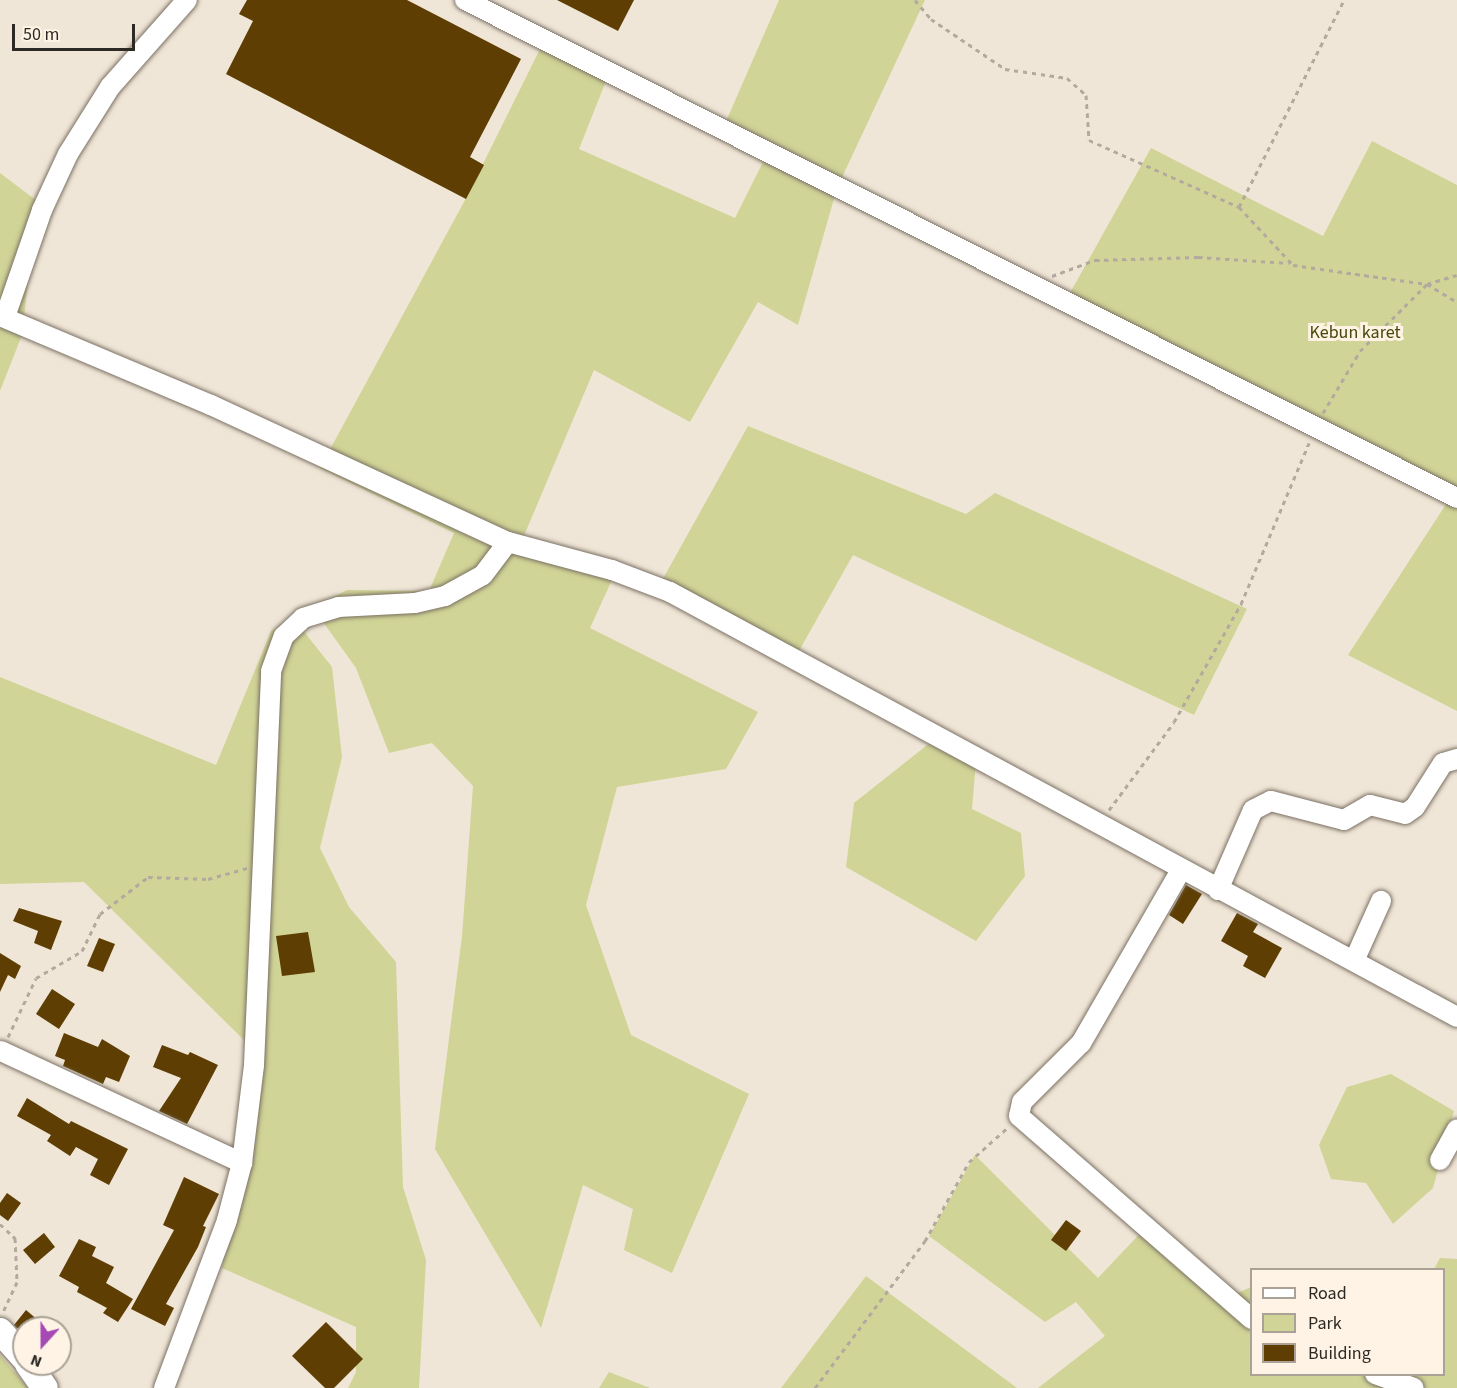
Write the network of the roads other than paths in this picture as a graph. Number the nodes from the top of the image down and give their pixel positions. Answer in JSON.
{"nodes":[{"id":1,"x":187,"y":0,"type":"edge"},
{"id":2,"x":465,"y":0,"type":"edge"},
{"id":3,"x":2,"y":316,"type":"edge"},
{"id":4,"x":1457,"y":498,"type":"edge"},
{"id":5,"x":508,"y":542,"type":"junction"},
{"id":6,"x":1457,"y":759,"type":"edge"},
{"id":7,"x":1181,"y":870,"type":"junction"},
{"id":8,"x":1218,"y":890,"type":"junction"},
{"id":9,"x":1381,"y":901,"type":"dead end"},
{"id":10,"x":1354,"y":961,"type":"junction"},
{"id":11,"x":1457,"y":1017,"type":"edge"},
{"id":12,"x":1,"y":1051,"type":"edge"},
{"id":13,"x":1457,"y":1129,"type":"edge"},
{"id":14,"x":1440,"y":1160,"type":"dead end"},
{"id":15,"x":242,"y":1163,"type":"junction"},
{"id":16,"x":1250,"y":1318,"type":"edge"},
{"id":17,"x":0,"y":1331,"type":"edge"},
{"id":18,"x":12,"y":1344,"type":"edge"},
{"id":19,"x":1381,"y":1376,"type":"edge"},
{"id":20,"x":164,"y":1388,"type":"edge"},
{"id":21,"x":1414,"y":1388,"type":"edge"}],
"edges":[{"from":1,"to":3,"type":"street"},
{"from":2,"to":4,"type":"street"},
{"from":3,"to":5,"type":"street"},
{"from":5,"to":7,"type":"street"},
{"from":5,"to":15,"type":"street"},
{"from":6,"to":8,"type":"street"},
{"from":7,"to":8,"type":"street"},
{"from":7,"to":16,"type":"street"},
{"from":8,"to":10,"type":"street"},
{"from":9,"to":10,"type":"street"},
{"from":10,"to":11,"type":"street"},
{"from":12,"to":15,"type":"street"},
{"from":13,"to":14,"type":"street"},
{"from":15,"to":20,"type":"street"},
{"from":17,"to":18,"type":"street"},
{"from":19,"to":21,"type":"street"}]}
